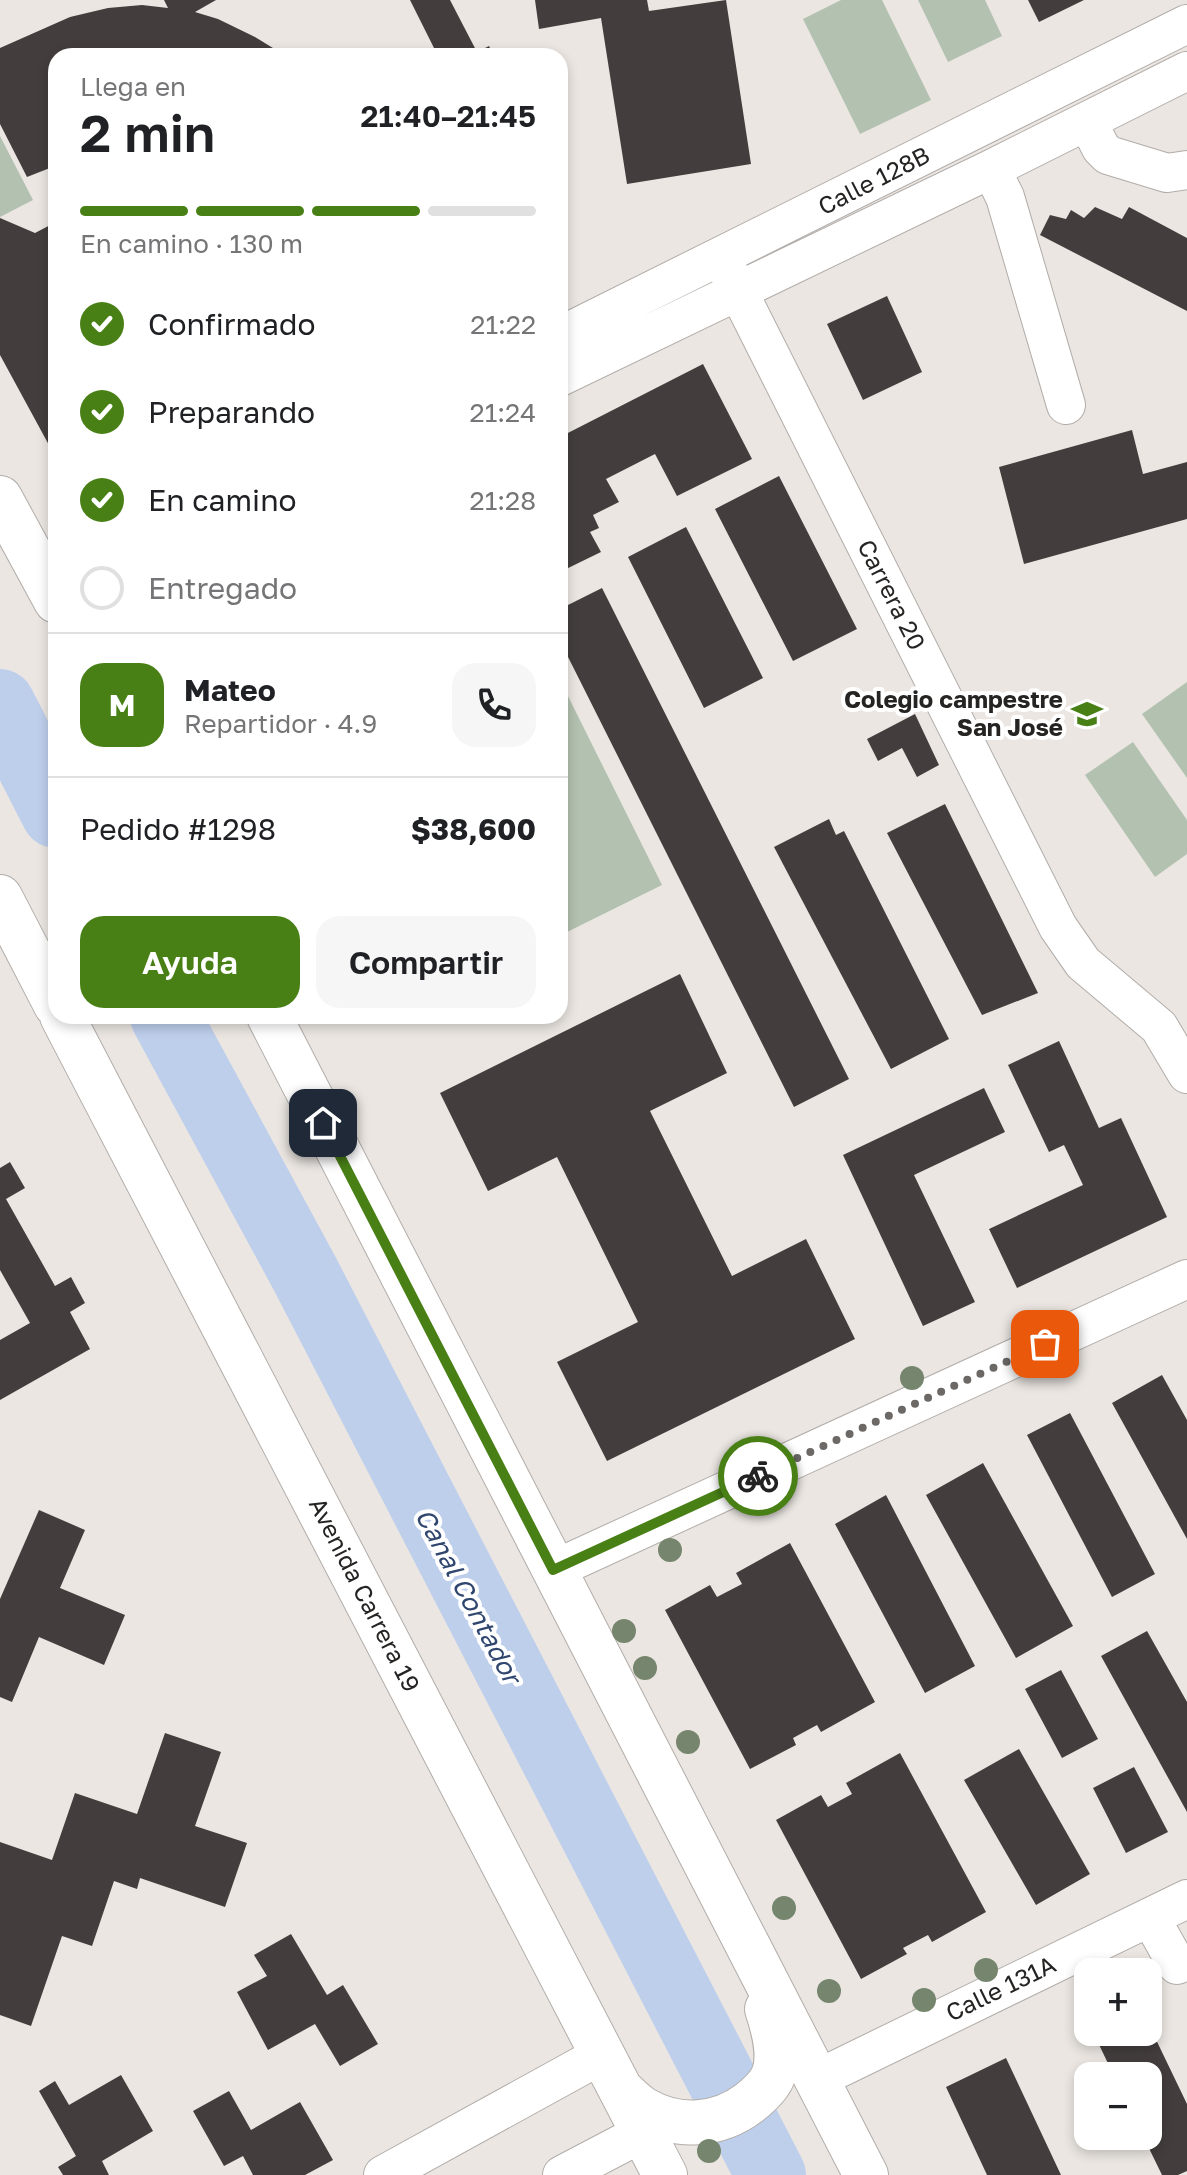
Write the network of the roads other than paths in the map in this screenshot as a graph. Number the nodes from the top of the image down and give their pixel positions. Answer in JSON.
{"nodes":[{"id":1,"x":1187,"y":24,"type":"edge"},
{"id":2,"x":1187,"y":71,"type":"edge"},
{"id":3,"x":1087,"y":121,"type":"junction"},
{"id":4,"x":991,"y":169,"type":"junction"},
{"id":5,"x":1187,"y":170,"type":"edge"},
{"id":6,"x":721,"y":257,"type":"junction"},
{"id":7,"x":738,"y":291,"type":"junction"},
{"id":8,"x":568,"y":332,"type":"edge"},
{"id":9,"x":568,"y":373,"type":"edge"},
{"id":10,"x":1066,"y":405,"type":"dead end"},
{"id":11,"x":0,"y":498,"type":"edge"},
{"id":12,"x":48,"y":580,"type":"edge"},
{"id":13,"x":0,"y":897,"type":"edge"},
{"id":14,"x":48,"y":990,"type":"edge"},
{"id":15,"x":1173,"y":1021,"type":"edge"},
{"id":16,"x":66,"y":1024,"type":"edge"},
{"id":17,"x":273,"y":1024,"type":"edge"},
{"id":18,"x":1187,"y":1074,"type":"edge"},
{"id":19,"x":1187,"y":1279,"type":"edge"},
{"id":20,"x":553,"y":1570,"type":"junction"},
{"id":21,"x":1187,"y":1899,"type":"edge"},
{"id":22,"x":1150,"y":1917,"type":"junction"},
{"id":23,"x":737,"y":1928,"type":"junction"},
{"id":24,"x":1177,"y":1965,"type":"dead end"},
{"id":25,"x":612,"y":2072,"type":"junction"},
{"id":26,"x":815,"y":2080,"type":"junction"},
{"id":27,"x":656,"y":2126,"type":"junction"},
{"id":28,"x":383,"y":2175,"type":"edge"},
{"id":29,"x":562,"y":2175,"type":"edge"},
{"id":30,"x":665,"y":2175,"type":"edge"},
{"id":31,"x":866,"y":2175,"type":"edge"}],
"edges":[{"from":1,"to":6,"type":"street","name":"Calle 128B"},
{"from":2,"to":3,"type":"street","name":"Calle 128B"},
{"from":3,"to":4,"type":"street","name":"Calle 128B"},
{"from":3,"to":5,"type":"street"},
{"from":4,"to":7,"type":"street","name":"Calle 128B"},
{"from":4,"to":10,"type":"street"},
{"from":6,"to":7,"type":"street","name":"Carrera 20"},
{"from":6,"to":8,"type":"street","name":"Calle 128B"},
{"from":7,"to":9,"type":"street","name":"Calle 128B"},
{"from":7,"to":15,"type":"street","name":"Carrera 20"},
{"from":11,"to":12,"type":"main road"},
{"from":13,"to":14,"type":"main road"},
{"from":15,"to":18,"type":"street","name":"Carrera 20"},
{"from":16,"to":25,"type":"main road","name":"Avenida Carrera 19"},
{"from":17,"to":20,"type":"main road"},
{"from":19,"to":20,"type":"street"},
{"from":20,"to":23,"type":"main road"},
{"from":21,"to":22,"type":"street","name":"Calle 131A"},
{"from":22,"to":24,"type":"street"},
{"from":22,"to":26,"type":"street","name":"Calle 131A"},
{"from":23,"to":26,"type":"main road"},
{"from":23,"to":27,"type":"main road"},
{"from":25,"to":27,"type":"main road","name":"Avenida Carrera 19"},
{"from":25,"to":28,"type":"street"},
{"from":26,"to":31,"type":"main road"},
{"from":27,"to":29,"type":"street"},
{"from":27,"to":30,"type":"main road","name":"Avenida Carrera 19"}]}
